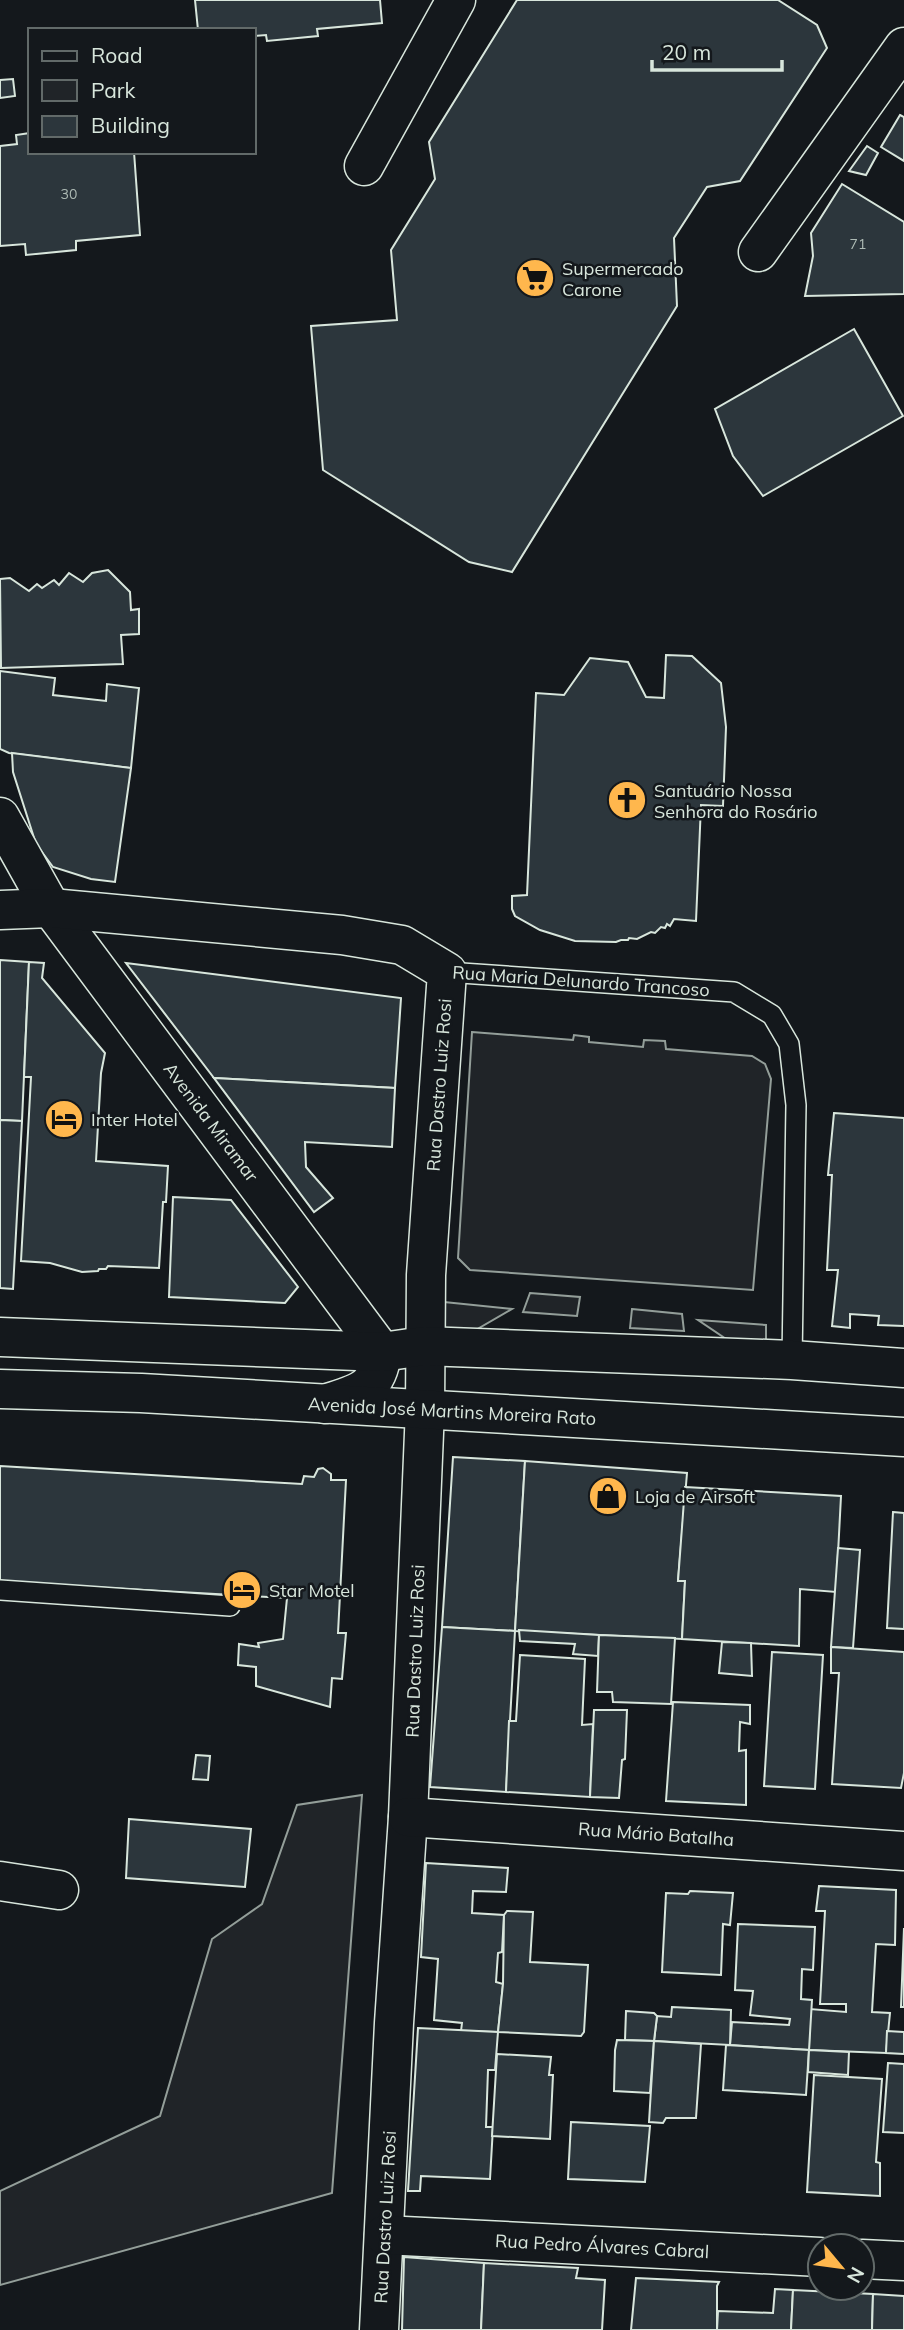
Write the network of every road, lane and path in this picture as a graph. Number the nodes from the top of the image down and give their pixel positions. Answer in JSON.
{"nodes":[{"id":1,"x":456,"y":0,"type":"edge"},
{"id":2,"x":904,"y":47,"type":"edge"},
{"id":3,"x":364,"y":166,"type":"dead end"},
{"id":4,"x":758,"y":252,"type":"dead end"},
{"id":5,"x":0,"y":817,"type":"edge"},
{"id":6,"x":51,"y":908,"type":"junction"},
{"id":7,"x":0,"y":909,"type":"edge"},
{"id":8,"x":447,"y":972,"type":"junction"},
{"id":9,"x":0,"y":1337,"type":"edge"},
{"id":10,"x":424,"y":1346,"type":"junction"},
{"id":11,"x":382,"y":1352,"type":"junction"},
{"id":12,"x":792,"y":1360,"type":"junction"},
{"id":13,"x":904,"y":1368,"type":"edge"},
{"id":14,"x":0,"y":1389,"type":"edge"},
{"id":15,"x":325,"y":1404,"type":"junction"},
{"id":16,"x":425,"y":1409,"type":"junction"},
{"id":17,"x":904,"y":1437,"type":"edge"},
{"id":18,"x":0,"y":1590,"type":"edge"},
{"id":19,"x":230,"y":1606,"type":"dead end"},
{"id":20,"x":408,"y":1817,"type":"junction"},
{"id":21,"x":904,"y":1851,"type":"edge"},
{"id":22,"x":0,"y":1881,"type":"edge"},
{"id":23,"x":60,"y":1890,"type":"dead end"},
{"id":24,"x":384,"y":2235,"type":"junction"},
{"id":25,"x":806,"y":2256,"type":"edge"},
{"id":26,"x":876,"y":2260,"type":"edge"},
{"id":27,"x":904,"y":2261,"type":"edge"},
{"id":28,"x":379,"y":2330,"type":"edge"}],
"edges":[{"from":1,"to":3,"type":"street"},
{"from":2,"to":4,"type":"street"},
{"from":5,"to":6,"type":"street","name":"Avenida Miramar"},
{"from":6,"to":7,"type":"street","name":"Rua Maria Delunardo Trancoso"},
{"from":6,"to":8,"type":"street","name":"Rua Maria Delunardo Trancoso"},
{"from":6,"to":11,"type":"street","name":"Avenida Miramar"},
{"from":8,"to":10,"type":"street","name":"Rua Dastro Luiz Rosi"},
{"from":8,"to":12,"type":"lane","name":"Rua Maria Delunardo Trancoso"},
{"from":9,"to":11,"type":"street"},
{"from":10,"to":11,"type":"street"},
{"from":10,"to":12,"type":"street"},
{"from":10,"to":16,"type":"street","name":"Rua Dastro Luiz Rosi"},
{"from":11,"to":15,"type":"street"},
{"from":12,"to":13,"type":"street"},
{"from":14,"to":15,"type":"street","name":"Avenida José Martins Moreira Rato"},
{"from":15,"to":16,"type":"street","name":"Avenida José Martins Moreira Rato"},
{"from":16,"to":17,"type":"street","name":"Avenida José Martins Moreira Rato"},
{"from":16,"to":20,"type":"street","name":"Rua Dastro Luiz Rosi"},
{"from":18,"to":19,"type":"lane"},
{"from":20,"to":21,"type":"street","name":"Rua Mário Batalha"},
{"from":20,"to":24,"type":"street","name":"Rua Dastro Luiz Rosi"},
{"from":22,"to":23,"type":"street"},
{"from":24,"to":25,"type":"street","name":"Rua Pedro Álvares Cabral"},
{"from":24,"to":28,"type":"street","name":"Rua Dastro Luiz Rosi"},
{"from":26,"to":27,"type":"street"}]}
